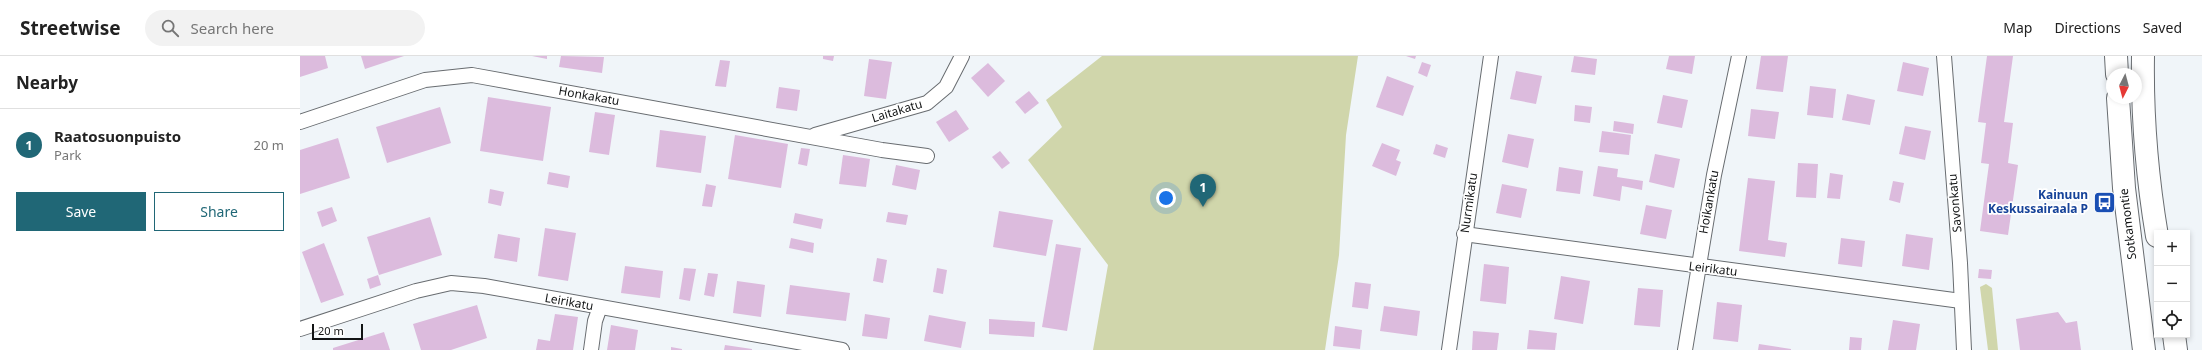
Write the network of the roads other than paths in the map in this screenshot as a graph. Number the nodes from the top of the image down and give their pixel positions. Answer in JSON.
{"nodes":[{"id":1,"x":962,"y":56,"type":"edge"},
{"id":2,"x":1491,"y":56,"type":"edge"},
{"id":3,"x":1739,"y":56,"type":"edge"},
{"id":4,"x":1944,"y":56,"type":"edge"},
{"id":5,"x":2116,"y":56,"type":"edge"},
{"id":6,"x":2143,"y":56,"type":"edge"},
{"id":7,"x":2117,"y":68,"type":"edge"},
{"id":8,"x":2118,"y":104,"type":"edge"},
{"id":9,"x":300,"y":122,"type":"edge"},
{"id":10,"x":810,"y":137,"type":"junction"},
{"id":11,"x":927,"y":156,"type":"dead end"},
{"id":12,"x":2156,"y":230,"type":"edge"},
{"id":13,"x":1464,"y":234,"type":"junction"},
{"id":14,"x":1699,"y":267,"type":"junction"},
{"id":15,"x":1961,"y":301,"type":"junction"},
{"id":16,"x":600,"y":307,"type":"junction"},
{"id":17,"x":300,"y":329,"type":"edge"},
{"id":18,"x":2174,"y":338,"type":"edge"},
{"id":19,"x":591,"y":350,"type":"edge"},
{"id":20,"x":842,"y":350,"type":"edge"},
{"id":21,"x":1449,"y":350,"type":"edge"},
{"id":22,"x":1685,"y":350,"type":"edge"},
{"id":23,"x":1964,"y":350,"type":"edge"},
{"id":24,"x":2144,"y":350,"type":"edge"},
{"id":25,"x":2176,"y":350,"type":"edge"}],
"edges":[{"from":1,"to":10,"type":"street","name":"Laitakatu"},
{"from":2,"to":13,"type":"street","name":"Nurmikatu"},
{"from":3,"to":14,"type":"street","name":"Hoikankatu"},
{"from":4,"to":15,"type":"street","name":"Savonkatu"},
{"from":5,"to":7,"type":"highway"},
{"from":6,"to":12,"type":"highway"},
{"from":8,"to":24,"type":"highway","name":"Sotkamontie"},
{"from":9,"to":10,"type":"street","name":"Honkakatu"},
{"from":10,"to":11,"type":"street","name":"Honkakatu"},
{"from":13,"to":14,"type":"street","name":"Leirikatu"},
{"from":13,"to":21,"type":"street","name":"Nurmikatu"},
{"from":14,"to":15,"type":"street","name":"Leirikatu"},
{"from":14,"to":22,"type":"street","name":"Hoikankatu"},
{"from":15,"to":23,"type":"street","name":"Savonkatu"},
{"from":16,"to":17,"type":"street","name":"Leirikatu"},
{"from":16,"to":19,"type":"street"},
{"from":16,"to":20,"type":"street","name":"Leirikatu"},
{"from":18,"to":25,"type":"highway"}]}
